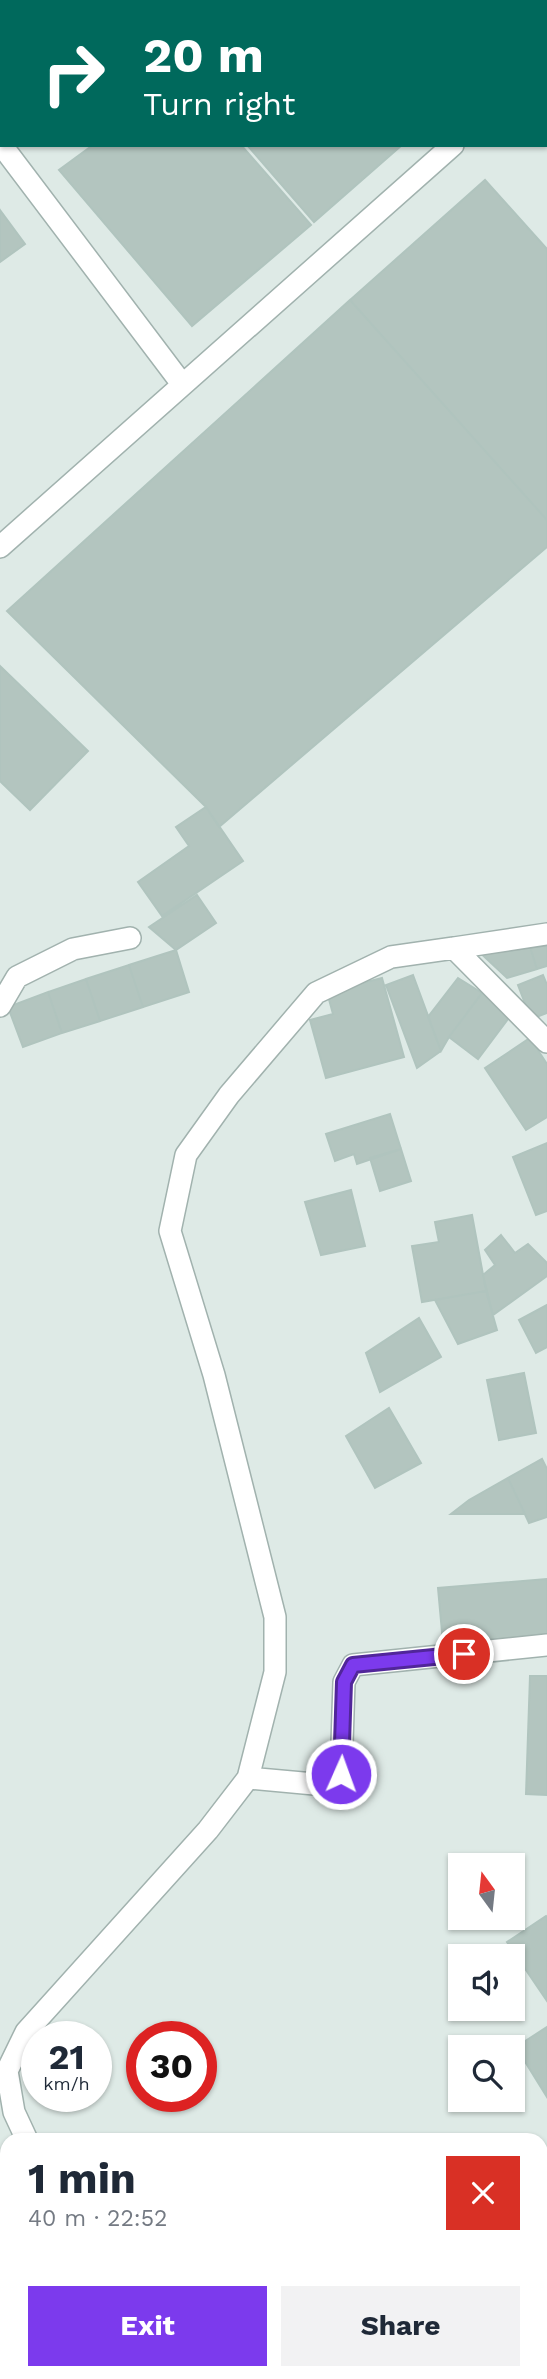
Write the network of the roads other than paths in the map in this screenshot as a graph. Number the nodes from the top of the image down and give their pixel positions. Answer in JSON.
{"nodes":[{"id":1,"x":3,"y":147,"type":"edge"},
{"id":2,"x":451,"y":147,"type":"edge"},
{"id":3,"x":182,"y":384,"type":"junction"},
{"id":4,"x":0,"y":547,"type":"edge"},
{"id":5,"x":547,"y":934,"type":"edge"},
{"id":6,"x":130,"y":938,"type":"dead end"},
{"id":7,"x":454,"y":948,"type":"junction"},
{"id":8,"x":0,"y":1006,"type":"edge"},
{"id":9,"x":547,"y":1042,"type":"edge"},
{"id":10,"x":547,"y":1645,"type":"edge"},
{"id":11,"x":248,"y":1778,"type":"junction"},
{"id":12,"x":24,"y":2133,"type":"edge"}],
"edges":[{"from":1,"to":3,"type":"street"},
{"from":2,"to":3,"type":"street"},
{"from":3,"to":4,"type":"street"},
{"from":5,"to":7,"type":"street"},
{"from":6,"to":8,"type":"street"},
{"from":7,"to":9,"type":"street"},
{"from":7,"to":11,"type":"street"},
{"from":10,"to":11,"type":"street"},
{"from":11,"to":12,"type":"street"}]}
